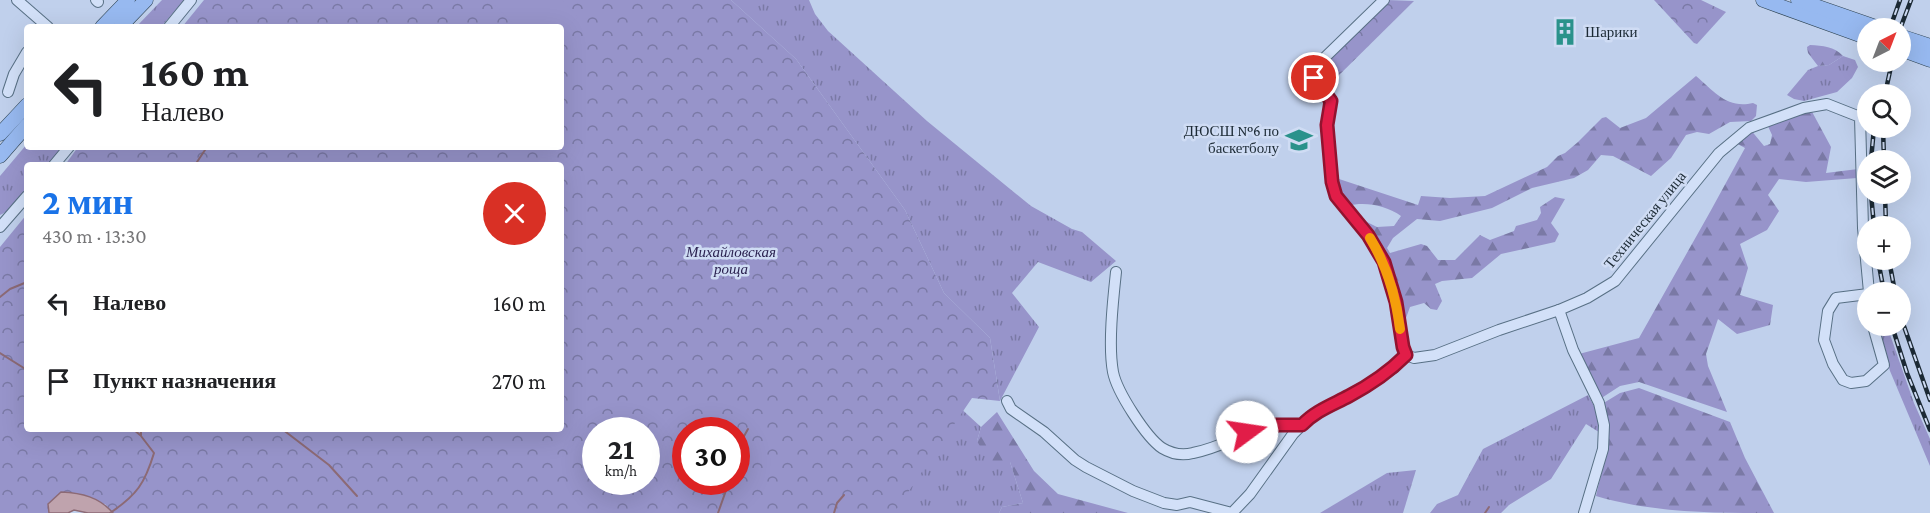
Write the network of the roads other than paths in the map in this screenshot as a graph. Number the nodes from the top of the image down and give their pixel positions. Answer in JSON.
{"nodes":[{"id":1,"x":17,"y":0,"type":"edge"},
{"id":2,"x":128,"y":0,"type":"edge"},
{"id":3,"x":146,"y":0,"type":"edge"},
{"id":4,"x":191,"y":0,"type":"edge"},
{"id":5,"x":1384,"y":0,"type":"edge"},
{"id":6,"x":1763,"y":0,"type":"edge"},
{"id":7,"x":1798,"y":0,"type":"edge"},
{"id":8,"x":1842,"y":22,"type":"junction"},
{"id":9,"x":45,"y":24,"type":"edge"},
{"id":10,"x":105,"y":24,"type":"edge"},
{"id":11,"x":123,"y":24,"type":"edge"},
{"id":12,"x":171,"y":24,"type":"edge"},
{"id":13,"x":1857,"y":24,"type":"edge"},
{"id":14,"x":1857,"y":31,"type":"edge"},
{"id":15,"x":1930,"y":46,"type":"edge"},
{"id":16,"x":1911,"y":48,"type":"edge"},
{"id":17,"x":1911,"y":49,"type":"edge"},
{"id":18,"x":24,"y":57,"type":"edge"},
{"id":19,"x":1930,"y":60,"type":"edge"},
{"id":20,"x":8,"y":92,"type":"dead end"},
{"id":21,"x":24,"y":108,"type":"edge"},
{"id":22,"x":24,"y":128,"type":"edge"},
{"id":23,"x":0,"y":134,"type":"edge"},
{"id":24,"x":66,"y":150,"type":"edge"},
{"id":25,"x":0,"y":156,"type":"edge"},
{"id":26,"x":56,"y":162,"type":"edge"},
{"id":27,"x":24,"y":199,"type":"edge"},
{"id":28,"x":0,"y":227,"type":"edge"},
{"id":29,"x":1116,"y":272,"type":"dead end"},
{"id":30,"x":1867,"y":282,"type":"edge"},
{"id":31,"x":1857,"y":295,"type":"edge"},
{"id":32,"x":1559,"y":310,"type":"junction"},
{"id":33,"x":1876,"y":336,"type":"edge"},
{"id":34,"x":1406,"y":355,"type":"junction"},
{"id":35,"x":1007,"y":401,"type":"dead end"},
{"id":36,"x":1302,"y":425,"type":"junction"},
{"id":37,"x":1588,"y":498,"type":"junction"},
{"id":38,"x":1574,"y":513,"type":"edge"},
{"id":39,"x":1584,"y":513,"type":"edge"}],
"edges":[{"from":1,"to":9,"type":"street"},
{"from":2,"to":10,"type":"main road"},
{"from":3,"to":11,"type":"main road"},
{"from":4,"to":12,"type":"street"},
{"from":5,"to":34,"type":"street"},
{"from":6,"to":8,"type":"main road"},
{"from":7,"to":8,"type":"main road"},
{"from":8,"to":13,"type":"main road"},
{"from":8,"to":14,"type":"main road"},
{"from":15,"to":16,"type":"main road"},
{"from":17,"to":19,"type":"main road"},
{"from":18,"to":20,"type":"street"},
{"from":21,"to":23,"type":"main road"},
{"from":22,"to":25,"type":"main road"},
{"from":24,"to":26,"type":"street"},
{"from":27,"to":28,"type":"street"},
{"from":29,"to":36,"type":"street"},
{"from":30,"to":32,"type":"street","name":"Техническая улица"},
{"from":31,"to":33,"type":"street"},
{"from":32,"to":34,"type":"street","name":"Техническая улица"},
{"from":32,"to":37,"type":"street"},
{"from":34,"to":36,"type":"street"},
{"from":35,"to":36,"type":"street"},
{"from":37,"to":38,"type":"street"},
{"from":37,"to":39,"type":"street"}]}
